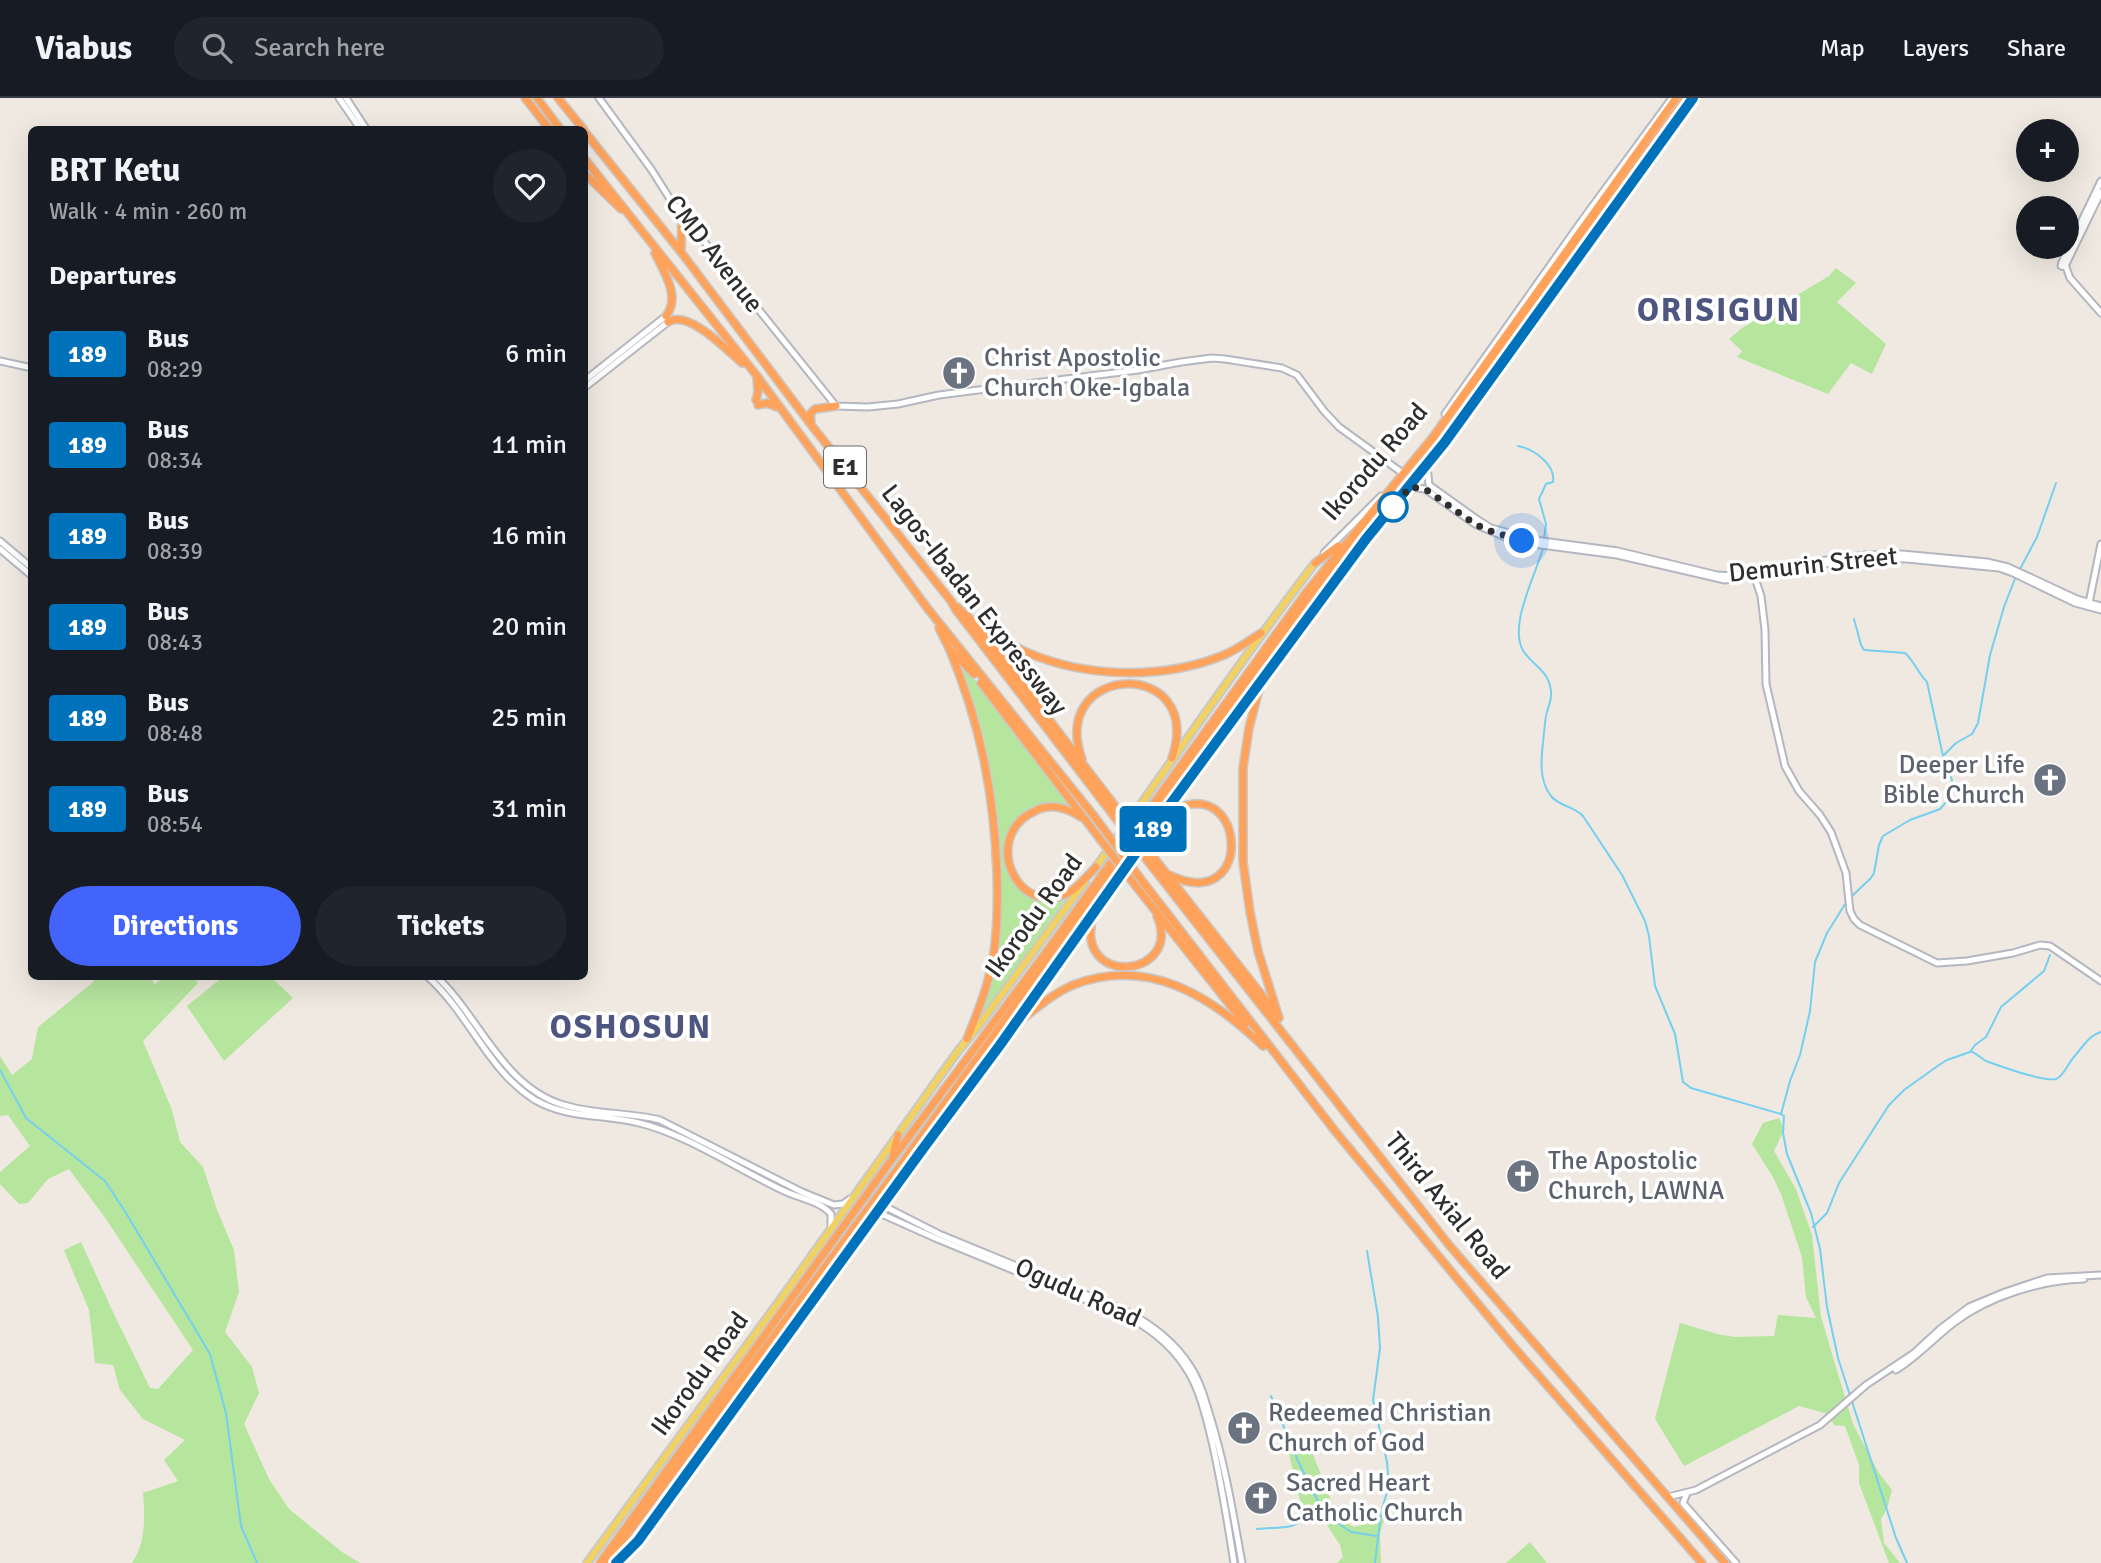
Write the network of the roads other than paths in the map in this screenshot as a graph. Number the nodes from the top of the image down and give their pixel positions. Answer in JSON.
{"nodes":[{"id":1,"x":339,"y":98,"type":"edge"},
{"id":2,"x":346,"y":98,"type":"edge"},
{"id":3,"x":525,"y":98,"type":"edge"},
{"id":4,"x":537,"y":98,"type":"edge"},
{"id":5,"x":558,"y":98,"type":"edge"},
{"id":6,"x":599,"y":98,"type":"edge"},
{"id":7,"x":1674,"y":98,"type":"edge"},
{"id":8,"x":1686,"y":98,"type":"edge"},
{"id":9,"x":1693,"y":98,"type":"edge"},
{"id":10,"x":358,"y":126,"type":"edge"},
{"id":11,"x":364,"y":126,"type":"edge"},
{"id":12,"x":547,"y":126,"type":"edge"},
{"id":13,"x":558,"y":126,"type":"edge"},
{"id":14,"x":581,"y":126,"type":"edge"},
{"id":15,"x":588,"y":135,"type":"edge"},
{"id":16,"x":588,"y":141,"type":"edge"},
{"id":17,"x":600,"y":149,"type":"junction"},
{"id":18,"x":588,"y":163,"type":"edge"},
{"id":19,"x":588,"y":177,"type":"edge"},
{"id":20,"x":2101,"y":181,"type":"edge"},
{"id":21,"x":2101,"y":192,"type":"edge"},
{"id":22,"x":628,"y":213,"type":"junction"},
{"id":23,"x":682,"y":214,"type":"junction"},
{"id":24,"x":648,"y":240,"type":"junction"},
{"id":25,"x":681,"y":252,"type":"junction"},
{"id":26,"x":2065,"y":264,"type":"junction"},
{"id":27,"x":2101,"y":313,"type":"edge"},
{"id":28,"x":667,"y":319,"type":"junction"},
{"id":29,"x":0,"y":361,"type":"edge"},
{"id":30,"x":28,"y":367,"type":"edge"},
{"id":31,"x":757,"y":376,"type":"junction"},
{"id":32,"x":588,"y":378,"type":"edge"},
{"id":33,"x":588,"y":385,"type":"edge"},
{"id":34,"x":835,"y":406,"type":"junction"},
{"id":35,"x":781,"y":409,"type":"junction"},
{"id":36,"x":812,"y":426,"type":"junction"},
{"id":37,"x":1427,"y":466,"type":"junction"},
{"id":38,"x":1401,"y":472,"type":"junction"},
{"id":39,"x":1409,"y":484,"type":"junction"},
{"id":40,"x":0,"y":541,"type":"edge"},
{"id":41,"x":1351,"y":542,"type":"junction"},
{"id":42,"x":1542,"y":543,"type":"junction"},
{"id":43,"x":2101,"y":544,"type":"edge"},
{"id":44,"x":1551,"y":545,"type":"junction"},
{"id":45,"x":0,"y":549,"type":"edge"},
{"id":46,"x":1315,"y":563,"type":"junction"},
{"id":47,"x":28,"y":565,"type":"edge"},
{"id":48,"x":28,"y":573,"type":"edge"},
{"id":49,"x":1342,"y":573,"type":"junction"},
{"id":50,"x":2016,"y":573,"type":"junction"},
{"id":51,"x":1754,"y":575,"type":"junction"},
{"id":52,"x":951,"y":601,"type":"junction"},
{"id":53,"x":2089,"y":604,"type":"junction"},
{"id":54,"x":2101,"y":608,"type":"edge"},
{"id":55,"x":928,"y":609,"type":"junction"},
{"id":56,"x":975,"y":623,"type":"junction"},
{"id":57,"x":1261,"y":633,"type":"junction"},
{"id":58,"x":949,"y":648,"type":"junction"},
{"id":59,"x":1261,"y":682,"type":"junction"},
{"id":60,"x":1172,"y":758,"type":"junction"},
{"id":61,"x":1084,"y":766,"type":"junction"},
{"id":62,"x":1107,"y":800,"type":"junction"},
{"id":63,"x":1158,"y":821,"type":"junction"},
{"id":64,"x":1087,"y":822,"type":"junction"},
{"id":65,"x":1152,"y":861,"type":"junction"},
{"id":66,"x":1096,"y":867,"type":"junction"},
{"id":67,"x":1165,"y":873,"type":"junction"},
{"id":68,"x":1137,"y":881,"type":"junction"},
{"id":69,"x":1152,"y":906,"type":"junction"},
{"id":70,"x":1093,"y":916,"type":"junction"},
{"id":71,"x":431,"y":980,"type":"edge"},
{"id":72,"x":440,"y":980,"type":"edge"},
{"id":73,"x":2101,"y":981,"type":"edge"},
{"id":74,"x":1279,"y":1018,"type":"junction"},
{"id":75,"x":1015,"y":1025,"type":"junction"},
{"id":76,"x":967,"y":1040,"type":"junction"},
{"id":77,"x":1263,"y":1046,"type":"junction"},
{"id":78,"x":1298,"y":1052,"type":"junction"},
{"id":79,"x":1295,"y":1079,"type":"junction"},
{"id":80,"x":898,"y":1135,"type":"junction"},
{"id":81,"x":922,"y":1150,"type":"junction"},
{"id":82,"x":890,"y":1162,"type":"junction"},
{"id":83,"x":899,"y":1167,"type":"junction"},
{"id":84,"x":857,"y":1192,"type":"junction"},
{"id":85,"x":882,"y":1205,"type":"junction"},
{"id":86,"x":877,"y":1212,"type":"junction"},
{"id":87,"x":831,"y":1227,"type":"junction"},
{"id":88,"x":2101,"y":1277,"type":"edge"},
{"id":89,"x":1687,"y":1493,"type":"junction"},
{"id":90,"x":1667,"y":1497,"type":"junction"},
{"id":91,"x":587,"y":1563,"type":"edge"},
{"id":92,"x":600,"y":1563,"type":"edge"},
{"id":93,"x":606,"y":1563,"type":"edge"},
{"id":94,"x":616,"y":1563,"type":"edge"},
{"id":95,"x":1234,"y":1563,"type":"edge"},
{"id":96,"x":1242,"y":1563,"type":"edge"},
{"id":97,"x":1702,"y":1563,"type":"edge"},
{"id":98,"x":1725,"y":1563,"type":"edge"},
{"id":99,"x":1736,"y":1563,"type":"edge"}],
"edges":[{"from":1,"to":10,"type":"street"},
{"from":2,"to":11,"type":"street"},
{"from":3,"to":12,"type":"highway"},
{"from":4,"to":13,"type":"highway"},
{"from":5,"to":14,"type":"highway","name":"Lagos-Ibadan Expressway","number":"E1"},
{"from":6,"to":23,"type":"street","name":"CMD Avenue"},
{"from":7,"to":38,"type":"street","name":"Ikorodu Road"},
{"from":7,"to":41,"type":"highway","name":"Ikorodu Road"},
{"from":8,"to":39,"type":"highway","name":"Ikorodu Road"},
{"from":9,"to":37,"type":"street","name":"Ikorodu Road"},
{"from":15,"to":17,"type":"highway","name":"Lagos-Ibadan Expressway","number":"E1"},
{"from":16,"to":17,"type":"highway"},
{"from":17,"to":25,"type":"highway","name":"Lagos-Ibadan Expressway","number":"E1"},
{"from":18,"to":22,"type":"highway","name":"Lagos-Ibadan Expressway","number":"E1"},
{"from":19,"to":22,"type":"highway"},
{"from":20,"to":26,"type":"street"},
{"from":21,"to":26,"type":"street"},
{"from":22,"to":24,"type":"highway","name":"Lagos-Ibadan Expressway","number":"E1"},
{"from":23,"to":25,"type":"highway"},
{"from":23,"to":34,"type":"street","name":"CMD Avenue"},
{"from":24,"to":28,"type":"highway"},
{"from":24,"to":31,"type":"highway","name":"Lagos-Ibadan Expressway","number":"E1"},
{"from":25,"to":36,"type":"highway","name":"Lagos-Ibadan Expressway","number":"E1"},
{"from":26,"to":27,"type":"street"},
{"from":28,"to":31,"type":"highway"},
{"from":28,"to":32,"type":"street"},
{"from":28,"to":33,"type":"street"},
{"from":29,"to":30,"type":"street"},
{"from":31,"to":35,"type":"highway","name":"Lagos-Ibadan Expressway","number":"E1"},
{"from":31,"to":35,"type":"highway"},
{"from":34,"to":36,"type":"highway"},
{"from":34,"to":38,"type":"street"},
{"from":35,"to":55,"type":"highway","name":"Lagos-Ibadan Expressway","number":"E1"},
{"from":36,"to":52,"type":"highway","name":"Lagos-Ibadan Expressway","number":"E1"},
{"from":37,"to":39,"type":"street","name":"Ikorodu Road"},
{"from":37,"to":42,"type":"street","name":"Demurin Street"},
{"from":38,"to":46,"type":"street","name":"Ikorodu Road"},
{"from":39,"to":41,"type":"highway","name":"Ikorodu Road"},
{"from":39,"to":42,"type":"street","name":"Demurin Street"},
{"from":39,"to":49,"type":"street","name":"Ikorodu Road"},
{"from":40,"to":47,"type":"street"},
{"from":41,"to":46,"type":"highway"},
{"from":41,"to":49,"type":"highway"},
{"from":41,"to":82,"type":"highway","name":"Ikorodu Road"},
{"from":41,"to":83,"type":"highway","name":"Ikorodu Road"},
{"from":42,"to":44,"type":"street","name":"Demurin Street"},
{"from":43,"to":53,"type":"street"},
{"from":44,"to":50,"type":"street","name":"Demurin Street"},
{"from":44,"to":51,"type":"street","name":"Demurin Street"},
{"from":45,"to":48,"type":"street"},
{"from":46,"to":57,"type":"main road","name":"Ikorodu Road"},
{"from":49,"to":59,"type":"main road","name":"Ikorodu Road"},
{"from":50,"to":51,"type":"street","name":"Demurin Street"},
{"from":50,"to":53,"type":"street","name":"Demurin Street"},
{"from":51,"to":73,"type":"street"},
{"from":52,"to":56,"type":"highway"},
{"from":52,"to":62,"type":"highway","name":"Lagos-Ibadan Expressway","number":"E1"},
{"from":53,"to":54,"type":"street","name":"Demurin Street"},
{"from":55,"to":58,"type":"highway"},
{"from":55,"to":68,"type":"highway","name":"Lagos-Ibadan Expressway","number":"E1","bridge":true},
{"from":56,"to":57,"type":"highway"},
{"from":56,"to":61,"type":"highway"},
{"from":57,"to":60,"type":"main road","name":"Ikorodu Road"},
{"from":58,"to":64,"type":"highway"},
{"from":58,"to":76,"type":"highway"},
{"from":59,"to":63,"type":"main road","name":"Ikorodu Road"},
{"from":59,"to":74,"type":"highway"},
{"from":60,"to":61,"type":"highway"},
{"from":60,"to":66,"type":"main road","name":"Ikorodu Road"},
{"from":61,"to":62,"type":"highway"},
{"from":62,"to":65,"type":"highway","name":"Lagos-Ibadan Expressway","bridge":true},
{"from":63,"to":67,"type":"highway"},
{"from":63,"to":70,"type":"main road","name":"Ikorodu Road"},
{"from":64,"to":66,"type":"highway"},
{"from":64,"to":68,"type":"highway","bridge":true},
{"from":65,"to":67,"type":"highway"},
{"from":65,"to":78,"type":"highway","name":"Third Axial Road"},
{"from":66,"to":76,"type":"main road","name":"Ikorodu Road"},
{"from":67,"to":74,"type":"highway"},
{"from":68,"to":69,"type":"highway"},
{"from":68,"to":79,"type":"highway","name":"Third Axial Road"},
{"from":69,"to":70,"type":"highway"},
{"from":69,"to":77,"type":"highway"},
{"from":70,"to":75,"type":"main road","name":"Ikorodu Road"},
{"from":71,"to":87,"type":"street"},
{"from":72,"to":84,"type":"street"},
{"from":74,"to":78,"type":"highway"},
{"from":75,"to":77,"type":"highway"},
{"from":75,"to":81,"type":"main road","name":"Ikorodu Road"},
{"from":76,"to":80,"type":"main road","name":"Ikorodu Road"},
{"from":77,"to":79,"type":"highway"},
{"from":78,"to":90,"type":"highway","name":"Third Axial Road"},
{"from":79,"to":97,"type":"highway","name":"Third Axial Road"},
{"from":80,"to":82,"type":"highway"},
{"from":80,"to":84,"type":"main road","name":"Ikorodu Road"},
{"from":81,"to":83,"type":"highway"},
{"from":81,"to":85,"type":"main road","name":"Ikorodu Road"},
{"from":82,"to":92,"type":"highway","name":"Ikorodu Road"},
{"from":83,"to":93,"type":"highway","name":"Ikorodu Road"},
{"from":84,"to":87,"type":"main road","name":"Ikorodu Road"},
{"from":85,"to":86,"type":"main road","name":"Ikorodu Road"},
{"from":85,"to":96,"type":"street","name":"Ogudu Road"},
{"from":86,"to":94,"type":"main road","name":"Ikorodu Road"},
{"from":86,"to":95,"type":"street","name":"Ogudu Road"},
{"from":87,"to":91,"type":"main road","name":"Ikorodu Road"},
{"from":88,"to":89,"type":"street"},
{"from":89,"to":90,"type":"street"},
{"from":89,"to":99,"type":"street"},
{"from":90,"to":98,"type":"highway","name":"Third Axial Road"}]}
